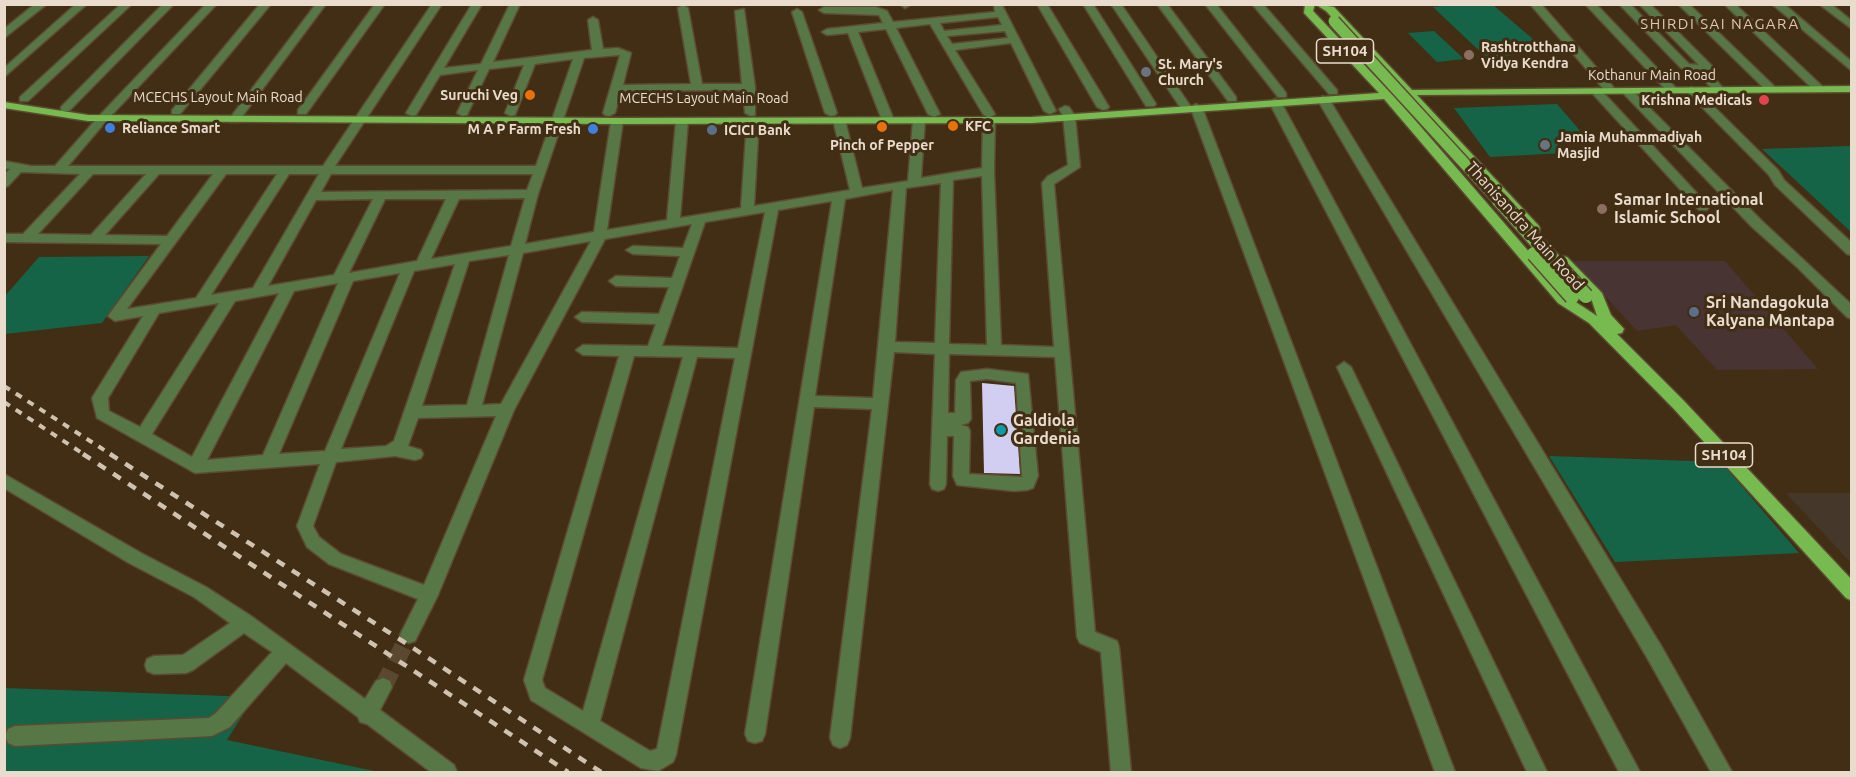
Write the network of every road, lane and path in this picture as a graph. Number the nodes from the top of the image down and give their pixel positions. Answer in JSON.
{"nodes":[{"id":1,"x":42,"y":4,"type":"edge"},
{"id":2,"x":82,"y":4,"type":"edge"},
{"id":3,"x":127,"y":4,"type":"edge"},
{"id":4,"x":169,"y":4,"type":"edge"},
{"id":5,"x":212,"y":4,"type":"edge"},
{"id":6,"x":266,"y":4,"type":"edge"},
{"id":7,"x":321,"y":4,"type":"edge"},
{"id":8,"x":380,"y":4,"type":"edge"},
{"id":9,"x":437,"y":4,"type":"edge"},
{"id":10,"x":477,"y":4,"type":"edge"},
{"id":11,"x":515,"y":4,"type":"edge"},
{"id":12,"x":1042,"y":4,"type":"edge"},
{"id":13,"x":1088,"y":4,"type":"edge"},
{"id":14,"x":1116,"y":4,"type":"edge"},
{"id":15,"x":1162,"y":4,"type":"edge"},
{"id":16,"x":1209,"y":4,"type":"edge"},
{"id":17,"x":1257,"y":4,"type":"edge"},
{"id":18,"x":1535,"y":4,"type":"edge"},
{"id":19,"x":1590,"y":4,"type":"edge"},
{"id":20,"x":1624,"y":4,"type":"edge"},
{"id":21,"x":1644,"y":4,"type":"edge"},
{"id":22,"x":1683,"y":4,"type":"edge"},
{"id":23,"x":1729,"y":4,"type":"edge"},
{"id":24,"x":1778,"y":4,"type":"edge"},
{"id":25,"x":1824,"y":4,"type":"edge"},
{"id":26,"x":1316,"y":6,"type":"edge"},
{"id":27,"x":683,"y":8,"type":"dead end"},
{"id":28,"x":999,"y":9,"type":"edge"},
{"id":29,"x":824,"y":10,"type":"dead end"},
{"id":30,"x":740,"y":11,"type":"dead end"},
{"id":31,"x":797,"y":12,"type":"dead end"},
{"id":32,"x":593,"y":20,"type":"dead end"},
{"id":33,"x":933,"y":21,"type":"junction"},
{"id":34,"x":889,"y":25,"type":"junction"},
{"id":35,"x":1851,"y":26,"type":"edge"},
{"id":36,"x":1008,"y":27,"type":"junction"},
{"id":37,"x":852,"y":28,"type":"junction"},
{"id":38,"x":827,"y":32,"type":"dead end"},
{"id":39,"x":940,"y":33,"type":"junction"},
{"id":40,"x":4,"y":35,"type":"edge"},
{"id":41,"x":1014,"y":40,"type":"junction"},
{"id":42,"x":950,"y":47,"type":"junction"},
{"id":43,"x":598,"y":53,"type":"junction"},
{"id":44,"x":580,"y":55,"type":"junction"},
{"id":45,"x":530,"y":62,"type":"junction"},
{"id":46,"x":487,"y":67,"type":"junction"},
{"id":47,"x":1851,"y":68,"type":"edge"},
{"id":48,"x":1701,"y":70,"type":"junction"},
{"id":49,"x":437,"y":72,"type":"junction"},
{"id":50,"x":4,"y":74,"type":"edge"},
{"id":51,"x":697,"y":87,"type":"junction"},
{"id":52,"x":749,"y":87,"type":"junction"},
{"id":53,"x":618,"y":88,"type":"junction"},
{"id":54,"x":1771,"y":89,"type":"junction"},
{"id":55,"x":1819,"y":89,"type":"junction"},
{"id":56,"x":1851,"y":89,"type":"edge"},
{"id":57,"x":1672,"y":90,"type":"junction"},
{"id":58,"x":1690,"y":90,"type":"junction"},
{"id":59,"x":1719,"y":90,"type":"junction"},
{"id":60,"x":1596,"y":91,"type":"junction"},
{"id":61,"x":1611,"y":91,"type":"junction"},
{"id":62,"x":1627,"y":91,"type":"junction"},
{"id":63,"x":1410,"y":92,"type":"junction"},
{"id":64,"x":1381,"y":93,"type":"junction"},
{"id":65,"x":4,"y":96,"type":"edge"},
{"id":66,"x":1328,"y":96,"type":"junction"},
{"id":67,"x":24,"y":99,"type":"junction"},
{"id":68,"x":1232,"y":99,"type":"junction"},
{"id":69,"x":1278,"y":99,"type":"junction"},
{"id":70,"x":1150,"y":104,"type":"junction"},
{"id":71,"x":4,"y":105,"type":"edge"},
{"id":72,"x":1103,"y":106,"type":"junction"},
{"id":73,"x":1188,"y":106,"type":"junction"},
{"id":74,"x":65,"y":109,"type":"junction"},
{"id":75,"x":1050,"y":111,"type":"junction"},
{"id":76,"x":176,"y":112,"type":"junction"},
{"id":77,"x":302,"y":112,"type":"junction"},
{"id":78,"x":412,"y":113,"type":"junction"},
{"id":79,"x":463,"y":113,"type":"junction"},
{"id":80,"x":511,"y":113,"type":"junction"},
{"id":81,"x":1067,"y":113,"type":"junction"},
{"id":82,"x":934,"y":114,"type":"junction"},
{"id":83,"x":106,"y":115,"type":"junction"},
{"id":84,"x":236,"y":116,"type":"junction"},
{"id":85,"x":363,"y":116,"type":"junction"},
{"id":86,"x":887,"y":116,"type":"junction"},
{"id":87,"x":557,"y":117,"type":"junction"},
{"id":88,"x":613,"y":117,"type":"junction"},
{"id":89,"x":752,"y":117,"type":"junction"},
{"id":90,"x":835,"y":117,"type":"junction"},
{"id":91,"x":989,"y":117,"type":"junction"},
{"id":92,"x":919,"y":120,"type":"junction"},
{"id":93,"x":682,"y":121,"type":"junction"},
{"id":94,"x":4,"y":164,"type":"edge"},
{"id":95,"x":19,"y":167,"type":"junction"},
{"id":96,"x":58,"y":170,"type":"junction"},
{"id":97,"x":90,"y":170,"type":"junction"},
{"id":98,"x":156,"y":170,"type":"junction"},
{"id":99,"x":222,"y":170,"type":"junction"},
{"id":100,"x":285,"y":170,"type":"junction"},
{"id":101,"x":327,"y":170,"type":"junction"},
{"id":102,"x":540,"y":170,"type":"junction"},
{"id":103,"x":988,"y":171,"type":"junction"},
{"id":104,"x":947,"y":178,"type":"junction"},
{"id":105,"x":4,"y":183,"type":"edge"},
{"id":106,"x":907,"y":185,"type":"junction"},
{"id":107,"x":857,"y":193,"type":"junction"},
{"id":108,"x":532,"y":194,"type":"junction"},
{"id":109,"x":381,"y":195,"type":"junction"},
{"id":110,"x":454,"y":195,"type":"junction"},
{"id":111,"x":314,"y":196,"type":"junction"},
{"id":112,"x":839,"y":196,"type":"junction"},
{"id":113,"x":772,"y":207,"type":"junction"},
{"id":114,"x":1703,"y":207,"type":"dead end"},
{"id":115,"x":747,"y":211,"type":"junction"},
{"id":116,"x":699,"y":219,"type":"junction"},
{"id":117,"x":673,"y":224,"type":"junction"},
{"id":118,"x":600,"y":236,"type":"junction"},
{"id":119,"x":4,"y":238,"type":"edge"},
{"id":120,"x":27,"y":238,"type":"junction"},
{"id":121,"x":95,"y":238,"type":"junction"},
{"id":122,"x":169,"y":240,"type":"junction"},
{"id":123,"x":1549,"y":246,"type":"junction"},
{"id":124,"x":518,"y":249,"type":"junction"},
{"id":125,"x":633,"y":250,"type":"dead end"},
{"id":126,"x":1519,"y":250,"type":"junction"},
{"id":127,"x":1851,"y":251,"type":"edge"},
{"id":128,"x":688,"y":252,"type":"junction"},
{"id":129,"x":464,"y":258,"type":"junction"},
{"id":130,"x":415,"y":266,"type":"junction"},
{"id":131,"x":343,"y":278,"type":"junction"},
{"id":132,"x":616,"y":281,"type":"dead end"},
{"id":133,"x":677,"y":283,"type":"junction"},
{"id":134,"x":289,"y":287,"type":"junction"},
{"id":135,"x":258,"y":292,"type":"junction"},
{"id":136,"x":230,"y":297,"type":"junction"},
{"id":137,"x":200,"y":302,"type":"junction"},
{"id":138,"x":155,"y":309,"type":"junction"},
{"id":139,"x":1851,"y":314,"type":"edge"},
{"id":140,"x":582,"y":317,"type":"dead end"},
{"id":141,"x":665,"y":319,"type":"junction"},
{"id":142,"x":1600,"y":319,"type":"junction"},
{"id":143,"x":887,"y":347,"type":"junction"},
{"id":144,"x":944,"y":349,"type":"junction"},
{"id":145,"x":583,"y":350,"type":"dead end"},
{"id":146,"x":994,"y":350,"type":"junction"},
{"id":147,"x":628,"y":351,"type":"junction"},
{"id":148,"x":653,"y":352,"type":"junction"},
{"id":149,"x":1062,"y":352,"type":"junction"},
{"id":150,"x":743,"y":353,"type":"junction"},
{"id":151,"x":691,"y":354,"type":"junction"},
{"id":152,"x":1344,"y":367,"type":"dead end"},
{"id":153,"x":808,"y":401,"type":"junction"},
{"id":154,"x":881,"y":404,"type":"junction"},
{"id":155,"x":473,"y":410,"type":"junction"},
{"id":156,"x":506,"y":411,"type":"junction"},
{"id":157,"x":412,"y":412,"type":"junction"},
{"id":158,"x":941,"y":424,"type":"junction"},
{"id":159,"x":143,"y":436,"type":"junction"},
{"id":160,"x":395,"y":450,"type":"junction"},
{"id":161,"x":415,"y":454,"type":"dead end"},
{"id":162,"x":330,"y":457,"type":"junction"},
{"id":163,"x":268,"y":462,"type":"junction"},
{"id":164,"x":195,"y":467,"type":"junction"},
{"id":165,"x":4,"y":480,"type":"edge"},
{"id":166,"x":938,"y":484,"type":"dead end"},
{"id":167,"x":1851,"y":578,"type":"edge"},
{"id":168,"x":1851,"y":593,"type":"edge"},
{"id":169,"x":429,"y":594,"type":"junction"},
{"id":170,"x":245,"y":622,"type":"junction"},
{"id":171,"x":409,"y":635,"type":"tunnel mouth"},
{"id":172,"x":285,"y":651,"type":"junction"},
{"id":173,"x":154,"y":665,"type":"dead end"},
{"id":174,"x":383,"y":687,"type":"tunnel mouth"},
{"id":175,"x":368,"y":715,"type":"junction"},
{"id":176,"x":589,"y":725,"type":"junction"},
{"id":177,"x":755,"y":734,"type":"dead end"},
{"id":178,"x":15,"y":736,"type":"dead end"},
{"id":179,"x":840,"y":738,"type":"dead end"},
{"id":180,"x":447,"y":772,"type":"edge"},
{"id":181,"x":1122,"y":772,"type":"edge"},
{"id":182,"x":1445,"y":772,"type":"edge"},
{"id":183,"x":1536,"y":772,"type":"edge"},
{"id":184,"x":1630,"y":772,"type":"edge"},
{"id":185,"x":1722,"y":772,"type":"edge"}],
"edges":[{"from":1,"to":40,"type":"street"},
{"from":2,"to":50,"type":"street"},
{"from":3,"to":67,"type":"street"},
{"from":4,"to":74,"type":"street"},
{"from":5,"to":83,"type":"street"},
{"from":6,"to":76,"type":"street"},
{"from":7,"to":84,"type":"street"},
{"from":8,"to":77,"type":"street"},
{"from":9,"to":85,"type":"street"},
{"from":10,"to":49,"type":"street"},
{"from":11,"to":46,"type":"street"},
{"from":12,"to":72,"type":"street"},
{"from":13,"to":70,"type":"street"},
{"from":14,"to":73,"type":"street"},
{"from":15,"to":68,"type":"street"},
{"from":16,"to":69,"type":"street"},
{"from":17,"to":66,"type":"street"},
{"from":18,"to":61,"type":"street"},
{"from":19,"to":57,"type":"street"},
{"from":20,"to":48,"type":"street"},
{"from":21,"to":48,"type":"street"},
{"from":22,"to":54,"type":"street"},
{"from":23,"to":55,"type":"street"},
{"from":24,"to":47,"type":"street"},
{"from":25,"to":35,"type":"street"},
{"from":26,"to":63,"type":"main road","name":"Thanisandra Main Road","number":"SH104"},
{"from":26,"to":64,"type":"main road","name":"Thanisandra Main Road","number":"SH104"},
{"from":26,"to":142,"type":"main road","number":"SH104","bridge":true},
{"from":27,"to":51,"type":"street"},
{"from":28,"to":33,"type":"street"},
{"from":28,"to":36,"type":"street"},
{"from":29,"to":34,"type":"street"},
{"from":30,"to":52,"type":"street"},
{"from":31,"to":90,"type":"street"},
{"from":32,"to":43,"type":"street"},
{"from":33,"to":34,"type":"street"},
{"from":33,"to":39,"type":"street"},
{"from":34,"to":37,"type":"street"},
{"from":34,"to":82,"type":"street"},
{"from":36,"to":39,"type":"street"},
{"from":36,"to":41,"type":"street"},
{"from":37,"to":38,"type":"street"},
{"from":37,"to":86,"type":"street"},
{"from":39,"to":42,"type":"street"},
{"from":41,"to":42,"type":"street"},
{"from":41,"to":75,"type":"street"},
{"from":42,"to":91,"type":"street"},
{"from":43,"to":44,"type":"street"},
{"from":43,"to":53,"type":"street"},
{"from":44,"to":45,"type":"street"},
{"from":44,"to":87,"type":"street"},
{"from":45,"to":46,"type":"street"},
{"from":45,"to":80,"type":"street"},
{"from":46,"to":49,"type":"street"},
{"from":46,"to":79,"type":"street"},
{"from":48,"to":59,"type":"street"},
{"from":49,"to":78,"type":"street"},
{"from":51,"to":52,"type":"street"},
{"from":51,"to":53,"type":"street"},
{"from":52,"to":89,"type":"street"},
{"from":53,"to":88,"type":"street"},
{"from":54,"to":55,"type":"main road","name":"Kothanur Main Road"},
{"from":54,"to":59,"type":"main road","name":"Kothanur Main Road"},
{"from":55,"to":56,"type":"main road","name":"Kothanur Main Road"},
{"from":57,"to":58,"type":"main road","name":"Kothanur Main Road"},
{"from":57,"to":62,"type":"main road","name":"Kothanur Main Road"},
{"from":58,"to":59,"type":"main road","name":"Kothanur Main Road"},
{"from":58,"to":127,"type":"street"},
{"from":60,"to":61,"type":"main road","name":"Kothanur Main Road"},
{"from":60,"to":63,"type":"main road","name":"Kothanur Main Road"},
{"from":60,"to":114,"type":"street"},
{"from":61,"to":62,"type":"main road","name":"Kothanur Main Road"},
{"from":62,"to":139,"type":"street"},
{"from":63,"to":64,"type":"main road","name":"MCECHS Layout Main Road"},
{"from":63,"to":123,"type":"main road","name":"Thanisandra Main Road","number":"SH104"},
{"from":64,"to":66,"type":"main road","name":"MCECHS Layout Main Road"},
{"from":64,"to":126,"type":"main road","name":"Thanisandra Main Road","number":"SH104"},
{"from":65,"to":67,"type":"main road","name":"MCECHS Layout Main Road"},
{"from":66,"to":69,"type":"main road","name":"MCECHS Layout Main Road"},
{"from":66,"to":185,"type":"street"},
{"from":67,"to":74,"type":"main road","name":"MCECHS Layout Main Road"},
{"from":68,"to":69,"type":"main road","name":"MCECHS Layout Main Road"},
{"from":68,"to":73,"type":"main road","name":"MCECHS Layout Main Road"},
{"from":69,"to":73,"type":"main road","name":"MCECHS Layout Main Road"},
{"from":69,"to":184,"type":"street"},
{"from":70,"to":72,"type":"main road","name":"MCECHS Layout Main Road"},
{"from":70,"to":73,"type":"main road","name":"MCECHS Layout Main Road"},
{"from":71,"to":83,"type":"main road","name":"MCECHS Layout Main Road"},
{"from":72,"to":81,"type":"main road","name":"MCECHS Layout Main Road"},
{"from":73,"to":81,"type":"main road","name":"MCECHS Layout Main Road"},
{"from":73,"to":182,"type":"street"},
{"from":74,"to":83,"type":"main road","name":"MCECHS Layout Main Road"},
{"from":75,"to":81,"type":"main road","name":"MCECHS Layout Main Road"},
{"from":75,"to":91,"type":"main road","name":"MCECHS Layout Main Road"},
{"from":76,"to":83,"type":"main road","name":"MCECHS Layout Main Road"},
{"from":76,"to":84,"type":"main road","name":"MCECHS Layout Main Road"},
{"from":77,"to":84,"type":"main road","name":"MCECHS Layout Main Road"},
{"from":77,"to":85,"type":"main road","name":"MCECHS Layout Main Road"},
{"from":78,"to":79,"type":"main road","name":"MCECHS Layout Main Road"},
{"from":78,"to":85,"type":"main road","name":"MCECHS Layout Main Road"},
{"from":79,"to":80,"type":"main road","name":"MCECHS Layout Main Road"},
{"from":80,"to":87,"type":"main road","name":"MCECHS Layout Main Road"},
{"from":81,"to":91,"type":"main road","name":"MCECHS Layout Main Road"},
{"from":81,"to":149,"type":"street"},
{"from":82,"to":86,"type":"main road","name":"MCECHS Layout Main Road"},
{"from":82,"to":91,"type":"main road","name":"MCECHS Layout Main Road"},
{"from":83,"to":84,"type":"main road","name":"MCECHS Layout Main Road"},
{"from":83,"to":96,"type":"street"},
{"from":84,"to":85,"type":"main road","name":"MCECHS Layout Main Road"},
{"from":85,"to":87,"type":"main road","name":"MCECHS Layout Main Road"},
{"from":85,"to":101,"type":"street"},
{"from":86,"to":90,"type":"main road","name":"MCECHS Layout Main Road"},
{"from":86,"to":92,"type":"main road","name":"MCECHS Layout Main Road"},
{"from":87,"to":88,"type":"main road","name":"MCECHS Layout Main Road"},
{"from":87,"to":102,"type":"street"},
{"from":88,"to":89,"type":"main road","name":"MCECHS Layout Main Road"},
{"from":88,"to":93,"type":"main road","name":"MCECHS Layout Main Road"},
{"from":88,"to":118,"type":"street"},
{"from":89,"to":90,"type":"main road","name":"MCECHS Layout Main Road"},
{"from":89,"to":93,"type":"main road","name":"MCECHS Layout Main Road"},
{"from":89,"to":115,"type":"street"},
{"from":90,"to":107,"type":"street"},
{"from":91,"to":92,"type":"main road","name":"MCECHS Layout Main Road"},
{"from":91,"to":103,"type":"street"},
{"from":92,"to":106,"type":"street"},
{"from":93,"to":117,"type":"street"},
{"from":94,"to":95,"type":"street"},
{"from":95,"to":96,"type":"street"},
{"from":95,"to":105,"type":"street"},
{"from":96,"to":97,"type":"street"},
{"from":97,"to":98,"type":"street"},
{"from":97,"to":120,"type":"street"},
{"from":98,"to":99,"type":"street"},
{"from":98,"to":121,"type":"street"},
{"from":99,"to":100,"type":"street"},
{"from":99,"to":122,"type":"street"},
{"from":100,"to":101,"type":"street"},
{"from":100,"to":137,"type":"street"},
{"from":101,"to":102,"type":"street"},
{"from":101,"to":111,"type":"street"},
{"from":102,"to":108,"type":"street"},
{"from":103,"to":104,"type":"street"},
{"from":103,"to":146,"type":"street"},
{"from":104,"to":106,"type":"street"},
{"from":104,"to":144,"type":"street"},
{"from":106,"to":107,"type":"street"},
{"from":106,"to":143,"type":"street"},
{"from":107,"to":112,"type":"street"},
{"from":108,"to":110,"type":"street"},
{"from":108,"to":124,"type":"street"},
{"from":109,"to":110,"type":"street"},
{"from":109,"to":111,"type":"street"},
{"from":109,"to":131,"type":"street"},
{"from":110,"to":130,"type":"street"},
{"from":111,"to":135,"type":"street"},
{"from":112,"to":113,"type":"street"},
{"from":112,"to":153,"type":"street"},
{"from":113,"to":115,"type":"street"},
{"from":113,"to":150,"type":"street"},
{"from":115,"to":116,"type":"street"},
{"from":116,"to":117,"type":"street"},
{"from":116,"to":128,"type":"street"},
{"from":117,"to":118,"type":"street"},
{"from":118,"to":124,"type":"street"},
{"from":118,"to":156,"type":"street"},
{"from":119,"to":120,"type":"street"},
{"from":120,"to":121,"type":"street"},
{"from":121,"to":122,"type":"street"},
{"from":122,"to":138,"type":"street"},
{"from":123,"to":126,"type":"main road"},
{"from":123,"to":142,"type":"main road","name":"Thanisandra Main Road","number":"SH104"},
{"from":124,"to":129,"type":"street"},
{"from":124,"to":155,"type":"street"},
{"from":125,"to":128,"type":"street"},
{"from":126,"to":142,"type":"main road","name":"Thanisandra Main Road","number":"SH104"},
{"from":128,"to":133,"type":"street"},
{"from":129,"to":130,"type":"street"},
{"from":129,"to":157,"type":"street"},
{"from":130,"to":131,"type":"street"},
{"from":130,"to":162,"type":"street"},
{"from":131,"to":134,"type":"street"},
{"from":131,"to":163,"type":"street"},
{"from":132,"to":133,"type":"street"},
{"from":133,"to":141,"type":"street"},
{"from":134,"to":135,"type":"street"},
{"from":134,"to":164,"type":"street"},
{"from":135,"to":136,"type":"street"},
{"from":136,"to":137,"type":"street"},
{"from":136,"to":159,"type":"street"},
{"from":137,"to":138,"type":"street"},
{"from":138,"to":159,"type":"street"},
{"from":140,"to":141,"type":"street"},
{"from":141,"to":148,"type":"street"},
{"from":142,"to":167,"type":"main road","name":"Thanisandra Main Road","number":"SH104"},
{"from":142,"to":168,"type":"main road","name":"Thanisandra Main Road","number":"SH104"},
{"from":143,"to":144,"type":"street"},
{"from":143,"to":154,"type":"street"},
{"from":144,"to":146,"type":"street"},
{"from":144,"to":158,"type":"street"},
{"from":145,"to":147,"type":"street"},
{"from":146,"to":149,"type":"street"},
{"from":147,"to":148,"type":"street"},
{"from":147,"to":176,"type":"street"},
{"from":148,"to":151,"type":"street"},
{"from":149,"to":181,"type":"street"},
{"from":150,"to":151,"type":"street"},
{"from":150,"to":176,"type":"street"},
{"from":151,"to":176,"type":"street"},
{"from":152,"to":183,"type":"street"},
{"from":153,"to":154,"type":"street"},
{"from":153,"to":177,"type":"street"},
{"from":154,"to":179,"type":"street"},
{"from":155,"to":156,"type":"street"},
{"from":155,"to":157,"type":"street"},
{"from":156,"to":169,"type":"street"},
{"from":157,"to":160,"type":"street"},
{"from":158,"to":158,"type":"street"},
{"from":158,"to":166,"type":"street"},
{"from":159,"to":164,"type":"street"},
{"from":160,"to":161,"type":"street"},
{"from":160,"to":162,"type":"street"},
{"from":162,"to":163,"type":"street"},
{"from":162,"to":169,"type":"street"},
{"from":163,"to":164,"type":"street"},
{"from":165,"to":170,"type":"street"},
{"from":169,"to":171,"type":"street"},
{"from":170,"to":172,"type":"street"},
{"from":170,"to":173,"type":"street"},
{"from":172,"to":175,"type":"street"},
{"from":172,"to":178,"type":"street"},
{"from":174,"to":175,"type":"street"},
{"from":175,"to":180,"type":"street"}]}
